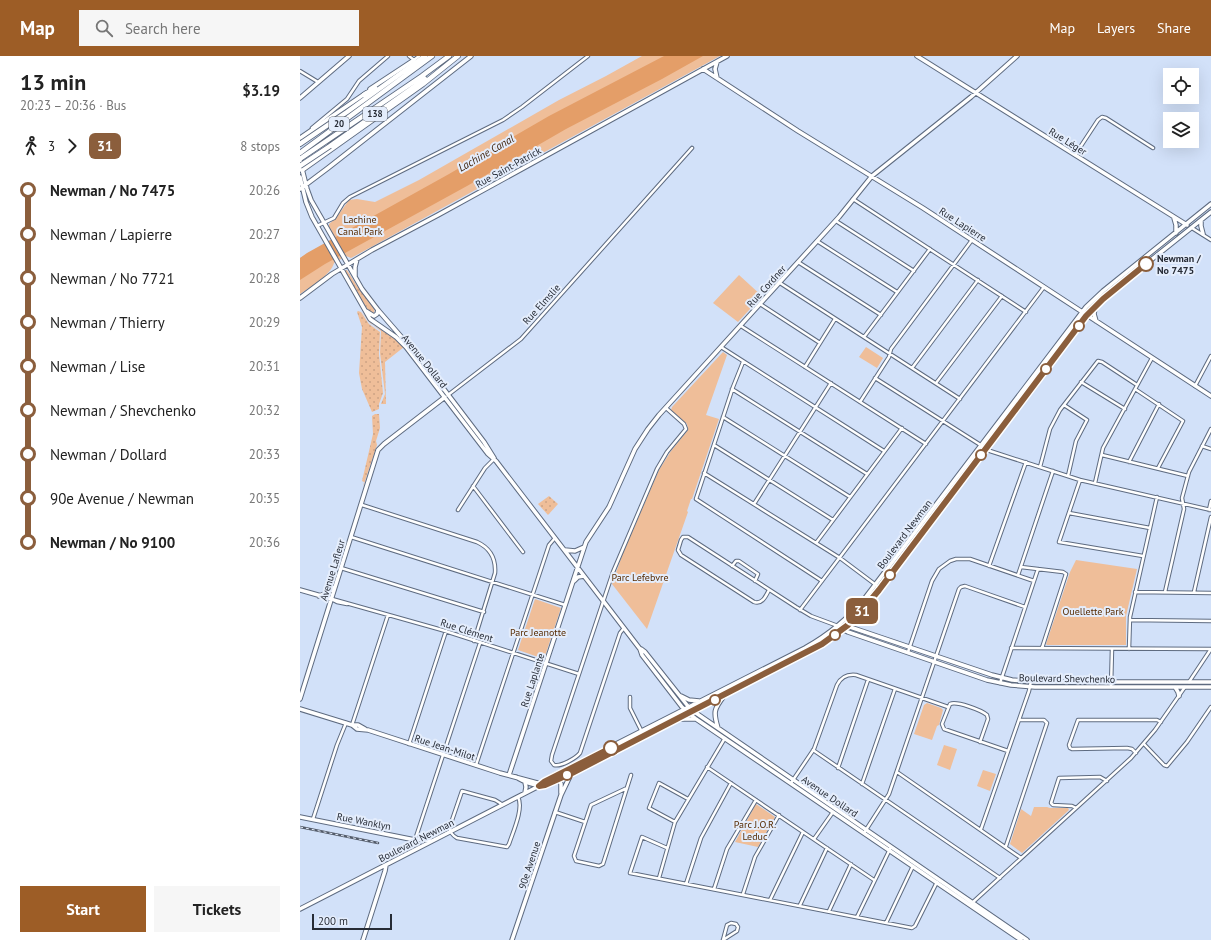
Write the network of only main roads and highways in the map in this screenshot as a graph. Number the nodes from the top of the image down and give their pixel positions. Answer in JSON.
{"nodes":[{"id":1,"x":349,"y":56,"type":"edge"},
{"id":2,"x":425,"y":56,"type":"edge"},
{"id":3,"x":432,"y":56,"type":"edge"},
{"id":4,"x":449,"y":56,"type":"edge"},
{"id":5,"x":471,"y":56,"type":"edge"},
{"id":6,"x":727,"y":56,"type":"edge"},
{"id":7,"x":917,"y":56,"type":"edge"},
{"id":8,"x":1017,"y":56,"type":"edge"},
{"id":9,"x":344,"y":58,"type":"edge"},
{"id":10,"x":456,"y":58,"type":"edge"},
{"id":11,"x":414,"y":60,"type":"road end"},
{"id":12,"x":716,"y":62,"type":"junction"},
{"id":13,"x":703,"y":69,"type":"junction"},
{"id":14,"x":396,"y":76,"type":"junction"},
{"id":15,"x":717,"y":78,"type":"junction"},
{"id":16,"x":975,"y":93,"type":"junction"},
{"id":17,"x":364,"y":95,"type":"junction"},
{"id":18,"x":300,"y":98,"type":"edge"},
{"id":19,"x":300,"y":138,"type":"edge"},
{"id":20,"x":300,"y":144,"type":"edge"},
{"id":21,"x":300,"y":158,"type":"edge"},
{"id":22,"x":301,"y":169,"type":"edge"},
{"id":23,"x":872,"y":176,"type":"junction"},
{"id":24,"x":300,"y":177,"type":"edge"},
{"id":25,"x":303,"y":187,"type":"edge"},
{"id":26,"x":1211,"y":204,"type":"edge"},
{"id":27,"x":1211,"y":212,"type":"edge"},
{"id":28,"x":1174,"y":218,"type":"junction"},
{"id":29,"x":1201,"y":220,"type":"junction"},
{"id":30,"x":1186,"y":224,"type":"junction"},
{"id":31,"x":1192,"y":228,"type":"junction"},
{"id":32,"x":1176,"y":233,"type":"junction"},
{"id":33,"x":1202,"y":234,"type":"road end"},
{"id":34,"x":344,"y":258,"type":"junction"},
{"id":35,"x":357,"y":259,"type":"junction"},
{"id":36,"x":337,"y":262,"type":"junction"},
{"id":37,"x":348,"y":265,"type":"junction"},
{"id":38,"x":340,"y":269,"type":"junction"},
{"id":39,"x":332,"y":274,"type":"junction"},
{"id":40,"x":355,"y":278,"type":"junction"},
{"id":41,"x":300,"y":298,"type":"edge"},
{"id":42,"x":1095,"y":307,"type":"junction"},
{"id":43,"x":364,"y":309,"type":"junction"},
{"id":44,"x":378,"y":310,"type":"junction"},
{"id":45,"x":1082,"y":312,"type":"junction"},
{"id":46,"x":1086,"y":316,"type":"junction"},
{"id":47,"x":1096,"y":322,"type":"junction"},
{"id":48,"x":446,"y":396,"type":"junction"},
{"id":49,"x":1211,"y":396,"type":"edge"},
{"id":50,"x":380,"y":447,"type":"joint"},
{"id":51,"x":585,"y":546,"type":"junction"},
{"id":52,"x":565,"y":550,"type":"junction"},
{"id":53,"x":578,"y":567,"type":"junction"},
{"id":54,"x":584,"y":576,"type":"junction"},
{"id":55,"x":573,"y":582,"type":"junction"},
{"id":56,"x":336,"y":587,"type":"junction"},
{"id":57,"x":300,"y":590,"type":"edge"},
{"id":58,"x":320,"y":596,"type":"junction"},
{"id":59,"x":332,"y":599,"type":"junction"},
{"id":60,"x":853,"y":620,"type":"junction"},
{"id":61,"x":838,"y":626,"type":"junction"},
{"id":62,"x":844,"y":628,"type":"junction"},
{"id":63,"x":855,"y":629,"type":"junction"},
{"id":64,"x":640,"y":649,"type":"junction"},
{"id":65,"x":1211,"y":682,"type":"edge"},
{"id":66,"x":1175,"y":687,"type":"junction"},
{"id":67,"x":1211,"y":687,"type":"edge"},
{"id":68,"x":678,"y":694,"type":"junction"},
{"id":69,"x":725,"y":695,"type":"junction"},
{"id":70,"x":1179,"y":696,"type":"road end"},
{"id":71,"x":300,"y":699,"type":"edge"},
{"id":72,"x":701,"y":701,"type":"junction"},
{"id":73,"x":686,"y":708,"type":"junction"},
{"id":74,"x":300,"y":709,"type":"edge"},
{"id":75,"x":693,"y":711,"type":"junction"},
{"id":76,"x":689,"y":713,"type":"junction"},
{"id":77,"x":677,"y":719,"type":"junction"},
{"id":78,"x":696,"y":719,"type":"junction"},
{"id":79,"x":718,"y":729,"type":"junction"},
{"id":80,"x":726,"y":736,"type":"junction"},
{"id":81,"x":572,"y":773,"type":"junction"},
{"id":82,"x":509,"y":775,"type":"junction"},
{"id":83,"x":560,"y":776,"type":"junction"},
{"id":84,"x":516,"y":777,"type":"junction"},
{"id":85,"x":525,"y":782,"type":"junction"},
{"id":86,"x":540,"y":785,"type":"junction"},
{"id":87,"x":565,"y":787,"type":"junction"},
{"id":88,"x":526,"y":793,"type":"junction"},
{"id":89,"x":561,"y":795,"type":"junction"},
{"id":90,"x":300,"y":817,"type":"edge"},
{"id":91,"x":415,"y":840,"type":"junction"},
{"id":92,"x":431,"y":841,"type":"junction"},
{"id":93,"x":417,"y":849,"type":"junction"},
{"id":94,"x":386,"y":865,"type":"junction"},
{"id":95,"x":971,"y":904,"type":"junction"},
{"id":96,"x":300,"y":909,"type":"edge"},
{"id":97,"x":363,"y":940,"type":"edge"},
{"id":98,"x":512,"y":940,"type":"edge"},
{"id":99,"x":1021,"y":940,"type":"edge"},
{"id":100,"x":1026,"y":940,"type":"edge"}],
"edges":[{"from":1,"to":9,"type":"main road"},
{"from":2,"to":14,"type":"highway","number":"138"},
{"from":3,"to":21,"type":"highway","number":"20"},
{"from":4,"to":21,"type":"highway","number":"20"},
{"from":5,"to":25,"type":"main road"},
{"from":6,"to":12,"type":"main road","name":"Rue Saint-Patrick"},
{"from":7,"to":16,"type":"main road","name":"Rue Léger"},
{"from":8,"to":16,"type":"main road","name":"Rue Cordner"},
{"from":9,"to":18,"type":"main road"},
{"from":10,"to":22,"type":"highway","number":"138","bridge":true},
{"from":10,"to":22,"type":"highway"},
{"from":11,"to":17,"type":"main road"},
{"from":12,"to":13,"type":"main road","name":"Rue Saint-Patrick"},
{"from":12,"to":15,"type":"main road"},
{"from":13,"to":15,"type":"main road","name":"Rue Lapierre"},
{"from":13,"to":35,"type":"main road","name":"Rue Saint-Patrick"},
{"from":14,"to":17,"type":"highway"},
{"from":14,"to":20,"type":"highway","number":"138"},
{"from":15,"to":23,"type":"main road","name":"Rue Lapierre"},
{"from":16,"to":23,"type":"main road","name":"Rue Cordner"},
{"from":16,"to":28,"type":"main road","name":"Rue Léger"},
{"from":17,"to":19,"type":"main road"},
{"from":21,"to":22,"type":"main road"},
{"from":22,"to":25,"type":"main road"},
{"from":23,"to":45,"type":"main road","name":"Rue Lapierre"},
{"from":23,"to":51,"type":"main road","name":"Rue Cordner"},
{"from":24,"to":25,"type":"main road"},
{"from":25,"to":34,"type":"main road","name":"Avenue Dollard"},
{"from":25,"to":36,"type":"main road","name":"Avenue Dollard"},
{"from":26,"to":30,"type":"main road","name":"Boulevard Newman"},
{"from":27,"to":29,"type":"main road","name":"Boulevard Newman"},
{"from":28,"to":30,"type":"main road","name":"Rue Léger"},
{"from":28,"to":32,"type":"main road"},
{"from":29,"to":31,"type":"main road","name":"Boulevard Newman"},
{"from":29,"to":33,"type":"main road"},
{"from":30,"to":31,"type":"main road","name":"Rue Léger"},
{"from":30,"to":32,"type":"main road","name":"Boulevard Newman"},
{"from":31,"to":42,"type":"main road","name":"Boulevard Newman"},
{"from":32,"to":45,"type":"main road","name":"Boulevard Newman"},
{"from":34,"to":35,"type":"main road"},
{"from":34,"to":37,"type":"main road","name":"Avenue Dollard"},
{"from":35,"to":37,"type":"main road","name":"Rue Saint-Patrick"},
{"from":35,"to":40,"type":"main road"},
{"from":36,"to":38,"type":"main road","name":"Avenue Dollard"},
{"from":36,"to":39,"type":"main road"},
{"from":37,"to":38,"type":"main road","name":"Rue Saint-Patrick"},
{"from":37,"to":40,"type":"main road","name":"Avenue Dollard"},
{"from":38,"to":39,"type":"main road","name":"Rue Saint-Patrick"},
{"from":38,"to":43,"type":"main road","name":"Avenue Dollard"},
{"from":39,"to":41,"type":"main road","name":"Rue Saint-Patrick"},
{"from":40,"to":44,"type":"main road","name":"Avenue Dollard"},
{"from":42,"to":46,"type":"main road","name":"Boulevard Newman"},
{"from":42,"to":47,"type":"main road"},
{"from":43,"to":44,"type":"main road"},
{"from":43,"to":48,"type":"main road","name":"Avenue Dollard"},
{"from":44,"to":48,"type":"main road","name":"Avenue Dollard"},
{"from":45,"to":46,"type":"main road","name":"Rue Lapierre"},
{"from":45,"to":61,"type":"main road","name":"Boulevard Newman"},
{"from":46,"to":47,"type":"main road","name":"Rue Lapierre"},
{"from":46,"to":60,"type":"main road","name":"Boulevard Newman"},
{"from":47,"to":49,"type":"main road","name":"Rue Lapierre"},
{"from":48,"to":50,"type":"main road","name":"Rue Elmslie"},
{"from":48,"to":52,"type":"main road","name":"Avenue Dollard"},
{"from":50,"to":56,"type":"main road","name":"Avenue Lafleur"},
{"from":51,"to":52,"type":"main road"},
{"from":51,"to":53,"type":"main road","name":"Rue Cordner"},
{"from":52,"to":53,"type":"main road","name":"Avenue Dollard"},
{"from":53,"to":54,"type":"main road","name":"Avenue Dollard"},
{"from":53,"to":55,"type":"main road","name":"Rue Laplante"},
{"from":54,"to":55,"type":"main road"},
{"from":54,"to":64,"type":"main road","name":"Avenue Dollard"},
{"from":55,"to":82,"type":"main road","name":"Rue Laplante"},
{"from":56,"to":58,"type":"main road"},
{"from":56,"to":59,"type":"main road","name":"Avenue Lafleur"},
{"from":57,"to":58,"type":"main road","name":"Rue Clément"},
{"from":58,"to":59,"type":"main road","name":"Rue Clément"},
{"from":59,"to":71,"type":"main road","name":"Avenue Lafleur"},
{"from":60,"to":62,"type":"main road","name":"Boulevard Newman"},
{"from":60,"to":63,"type":"main road"},
{"from":61,"to":62,"type":"main road","name":"Boulevard Shevchenko"},
{"from":61,"to":72,"type":"main road","name":"Boulevard Newman"},
{"from":62,"to":63,"type":"main road","name":"Boulevard Shevchenko"},
{"from":62,"to":66,"type":"main road","name":"Boulevard Shevchenko"},
{"from":62,"to":69,"type":"main road","name":"Boulevard Newman"},
{"from":63,"to":65,"type":"main road","name":"Boulevard Shevchenko"},
{"from":64,"to":68,"type":"main road","name":"Avenue Dollard"},
{"from":64,"to":73,"type":"main road","name":"Avenue Dollard"},
{"from":66,"to":67,"type":"main road","name":"Boulevard Shevchenko"},
{"from":66,"to":70,"type":"main road"},
{"from":68,"to":72,"type":"main road"},
{"from":68,"to":73,"type":"main road","name":"Avenue Dollard"},
{"from":69,"to":75,"type":"main road","name":"Boulevard Newman"},
{"from":69,"to":79,"type":"main road"},
{"from":72,"to":73,"type":"main road","name":"Boulevard Newman"},
{"from":73,"to":75,"type":"main road","name":"Avenue Dollard"},
{"from":73,"to":76,"type":"main road","name":"Avenue Dollard"},
{"from":73,"to":83,"type":"main road","name":"Boulevard Newman"},
{"from":74,"to":82,"type":"main road","name":"Rue Jean-Milot"},
{"from":75,"to":76,"type":"main road","name":"Boulevard Newman"},
{"from":75,"to":79,"type":"main road","name":"Avenue Dollard"},
{"from":76,"to":77,"type":"main road","name":"Boulevard Newman"},
{"from":76,"to":78,"type":"main road","name":"Avenue Dollard"},
{"from":77,"to":78,"type":"main road"},
{"from":77,"to":81,"type":"main road","name":"Boulevard Newman"},
{"from":78,"to":80,"type":"main road","name":"Avenue Dollard"},
{"from":79,"to":80,"type":"main road","name":"Avenue Dollard"},
{"from":80,"to":95,"type":"main road","name":"Avenue Dollard"},
{"from":81,"to":83,"type":"main road","name":"Boulevard Newman"},
{"from":81,"to":87,"type":"main road","name":"90e Avenue"},
{"from":82,"to":84,"type":"main road","name":"Rue Jean-Milot"},
{"from":83,"to":86,"type":"main road","name":"Boulevard Newman"},
{"from":83,"to":87,"type":"main road"},
{"from":83,"to":89,"type":"main road","name":"90e Avenue"},
{"from":84,"to":85,"type":"main road","name":"Rue Jean-Milot"},
{"from":84,"to":86,"type":"main road","name":"Rue Jean-Milot"},
{"from":85,"to":86,"type":"main road","name":"Rue Jean-Milot"},
{"from":85,"to":88,"type":"main road"},
{"from":86,"to":88,"type":"main road","name":"Boulevard Newman"},
{"from":87,"to":89,"type":"main road","name":"90e Avenue"},
{"from":88,"to":92,"type":"main road","name":"Boulevard Newman"},
{"from":89,"to":98,"type":"main road","name":"90e Avenue"},
{"from":90,"to":91,"type":"main road","name":"Rue Wanklyn"},
{"from":91,"to":92,"type":"main road","name":"Rue Wanklyn"},
{"from":91,"to":93,"type":"main road"},
{"from":92,"to":93,"type":"main road","name":"Boulevard Newman"},
{"from":93,"to":94,"type":"main road","name":"Boulevard Newman"},
{"from":94,"to":96,"type":"main road","name":"Boulevard Newman"},
{"from":94,"to":97,"type":"main road"},
{"from":95,"to":99,"type":"main road","name":"Avenue Dollard"},
{"from":95,"to":100,"type":"main road","name":"Avenue Dollard"}]}
